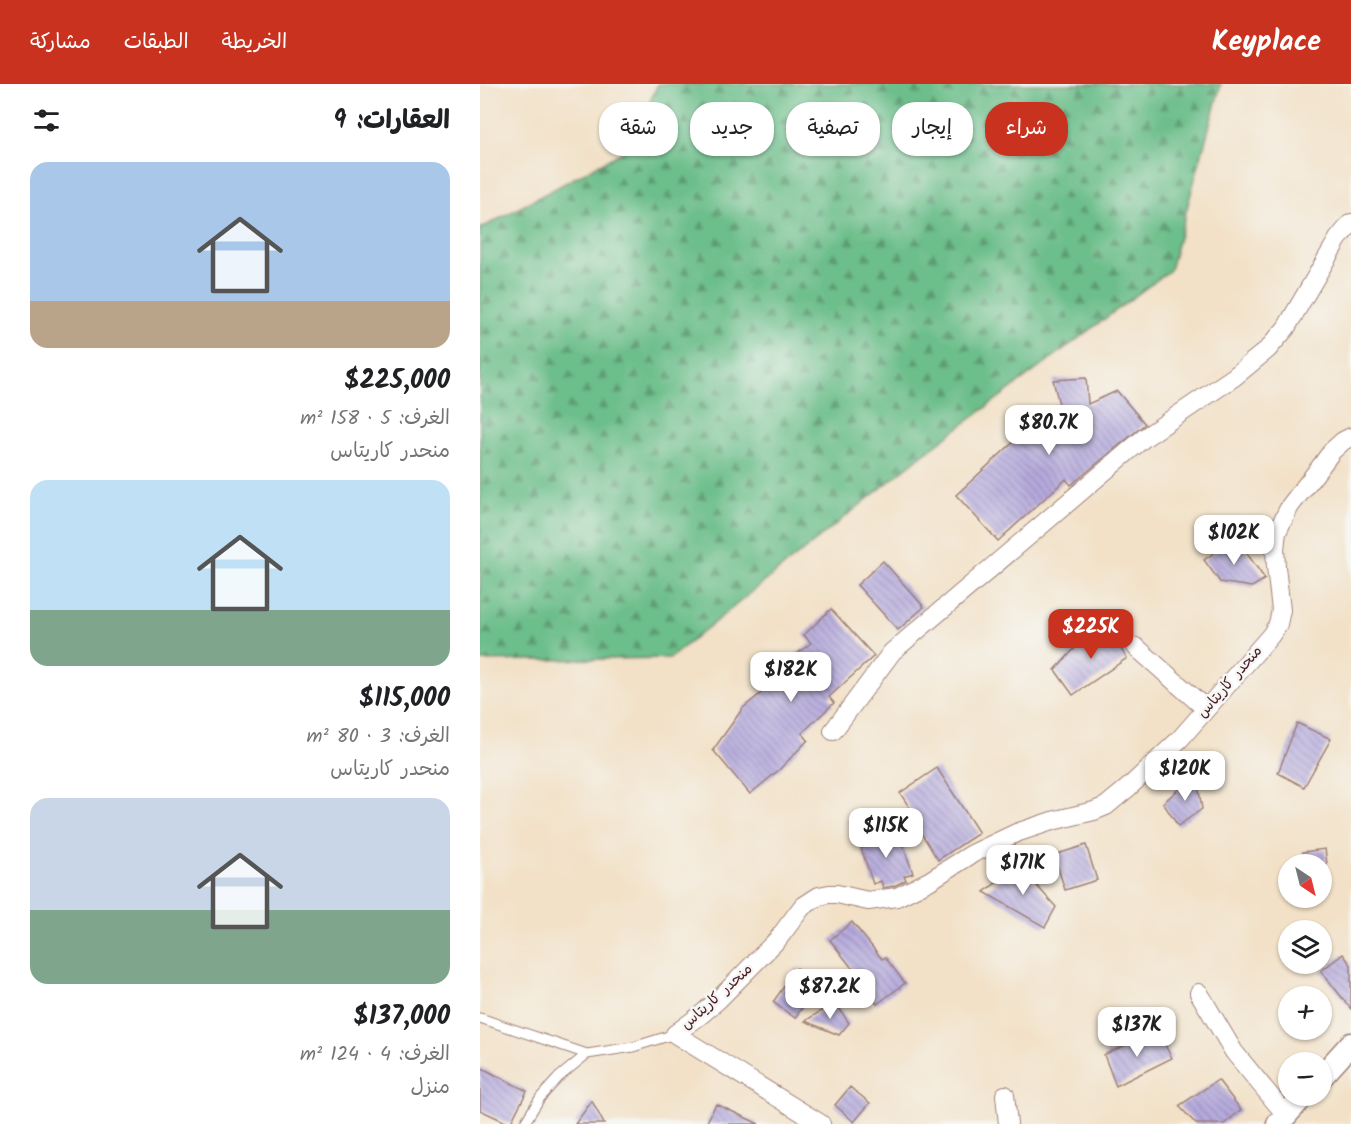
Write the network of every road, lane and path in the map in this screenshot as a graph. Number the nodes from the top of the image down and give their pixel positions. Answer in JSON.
{"nodes":[{"id":1,"x":1351,"y":223,"type":"edge"},
{"id":2,"x":1351,"y":437,"type":"edge"},
{"id":3,"x":1136,"y":646,"type":"dead end"},
{"id":4,"x":1206,"y":709,"type":"junction"},
{"id":5,"x":833,"y":731,"type":"dead end"},
{"id":6,"x":1199,"y":993,"type":"dead end"},
{"id":7,"x":480,"y":1018,"type":"edge"},
{"id":8,"x":675,"y":1034,"type":"junction"},
{"id":9,"x":1351,"y":1044,"type":"edge"},
{"id":10,"x":587,"y":1054,"type":"junction"},
{"id":11,"x":1332,"y":1065,"type":"edge"},
{"id":12,"x":1005,"y":1095,"type":"dead end"},
{"id":13,"x":1294,"y":1106,"type":"edge"},
{"id":14,"x":1282,"y":1119,"type":"edge"},
{"id":15,"x":524,"y":1124,"type":"edge"},
{"id":16,"x":821,"y":1124,"type":"edge"},
{"id":17,"x":1008,"y":1124,"type":"edge"}],
"edges":[{"from":1,"to":5,"type":"street"},
{"from":2,"to":4,"type":"street","name":"منحدر كاريتاس"},
{"from":3,"to":4,"type":"street"},
{"from":4,"to":8,"type":"street","name":"منحدر كاريتاس"},
{"from":6,"to":14,"type":"street"},
{"from":7,"to":10,"type":"lane"},
{"from":8,"to":10,"type":"lane"},
{"from":8,"to":16,"type":"street"},
{"from":9,"to":11,"type":"street"},
{"from":10,"to":15,"type":"lane"},
{"from":12,"to":17,"type":"street"},
{"from":13,"to":14,"type":"street"}]}
